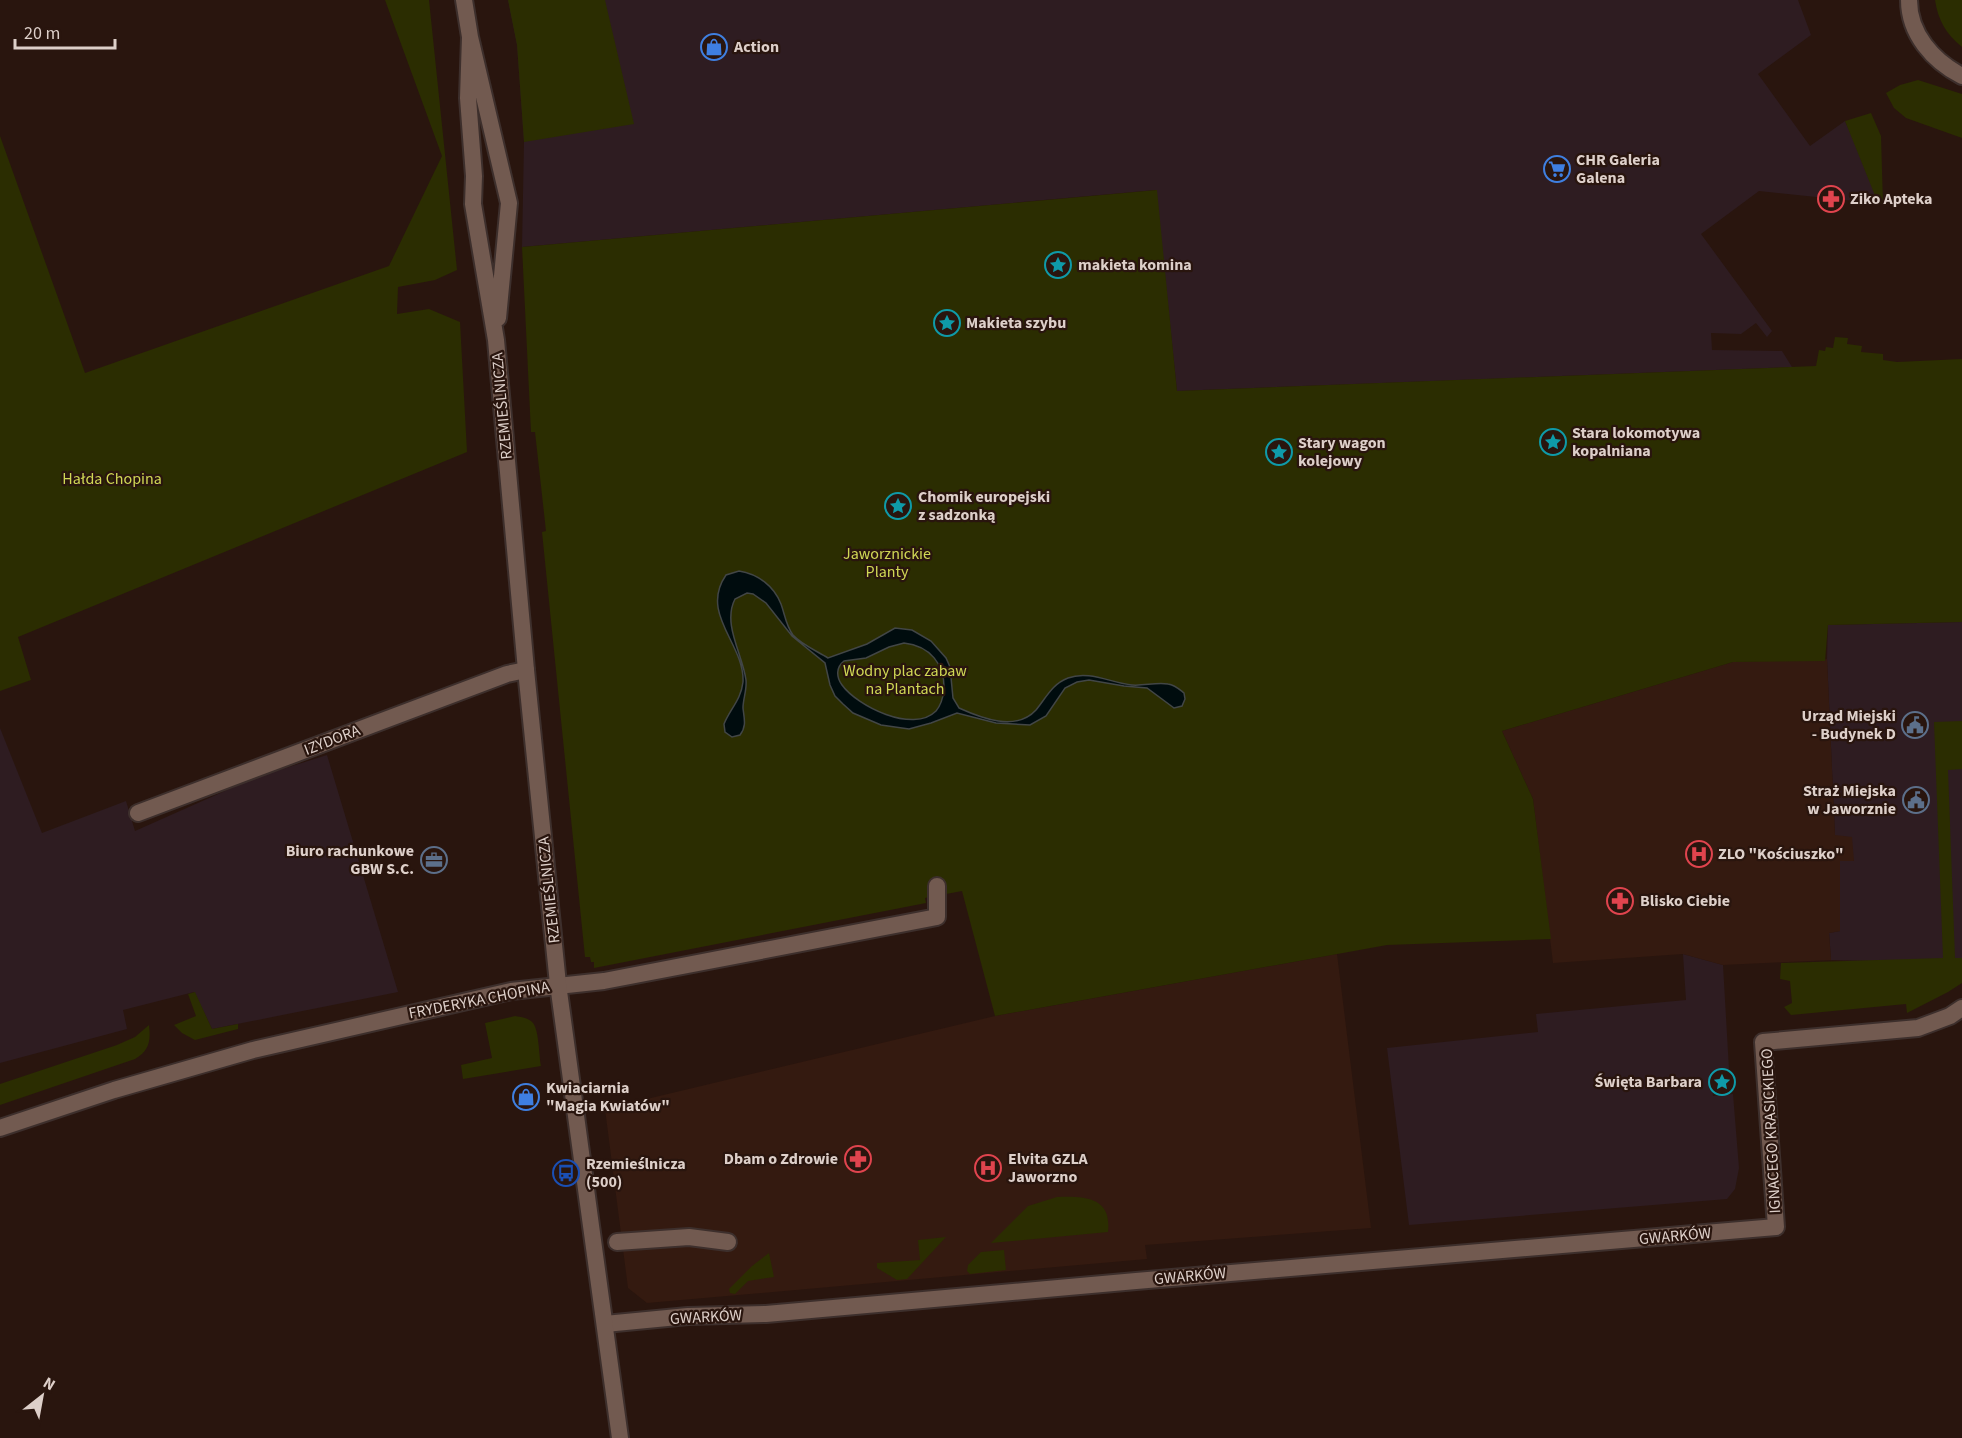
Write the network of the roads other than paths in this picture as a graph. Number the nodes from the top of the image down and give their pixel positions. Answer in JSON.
{"nodes":[{"id":1,"x":464,"y":0,"type":"edge"},
{"id":2,"x":1909,"y":0,"type":"edge"},
{"id":3,"x":470,"y":37,"type":"junction"},
{"id":4,"x":1962,"y":76,"type":"edge"},
{"id":5,"x":496,"y":340,"type":"junction"},
{"id":6,"x":526,"y":670,"type":"junction"},
{"id":7,"x":138,"y":813,"type":"dead end"},
{"id":8,"x":937,"y":886,"type":"dead end"},
{"id":9,"x":558,"y":984,"type":"junction"},
{"id":10,"x":1956,"y":1012,"type":"edge"},
{"id":11,"x":0,"y":1128,"type":"edge"},
{"id":12,"x":1776,"y":1227,"type":"joint"},
{"id":13,"x":617,"y":1242,"type":"dead end"},
{"id":14,"x":728,"y":1242,"type":"dead end"},
{"id":15,"x":605,"y":1324,"type":"junction"},
{"id":16,"x":620,"y":1438,"type":"edge"}],
"edges":[{"from":1,"to":3,"type":"street"},
{"from":2,"to":4,"type":"street"},
{"from":3,"to":5,"type":"street"},
{"from":3,"to":5,"type":"street"},
{"from":5,"to":6,"type":"street","name":"RZEMIEŚLNICZA"},
{"from":6,"to":7,"type":"street","name":"IZYDORA"},
{"from":6,"to":9,"type":"street","name":"RZEMIEŚLNICZA"},
{"from":8,"to":9,"type":"street","name":"FRYDERYKA CHOPINA"},
{"from":9,"to":11,"type":"street","name":"FRYDERYKA CHOPINA"},
{"from":9,"to":15,"type":"street","name":"RZEMIEŚLNICZA"},
{"from":10,"to":12,"type":"street","name":"IGNACEGO KRASICKIEGO"},
{"from":12,"to":15,"type":"street","name":"GWARKÓW"},
{"from":13,"to":14,"type":"street"},
{"from":15,"to":16,"type":"street","name":"RZEMIEŚLNICZA"}]}
